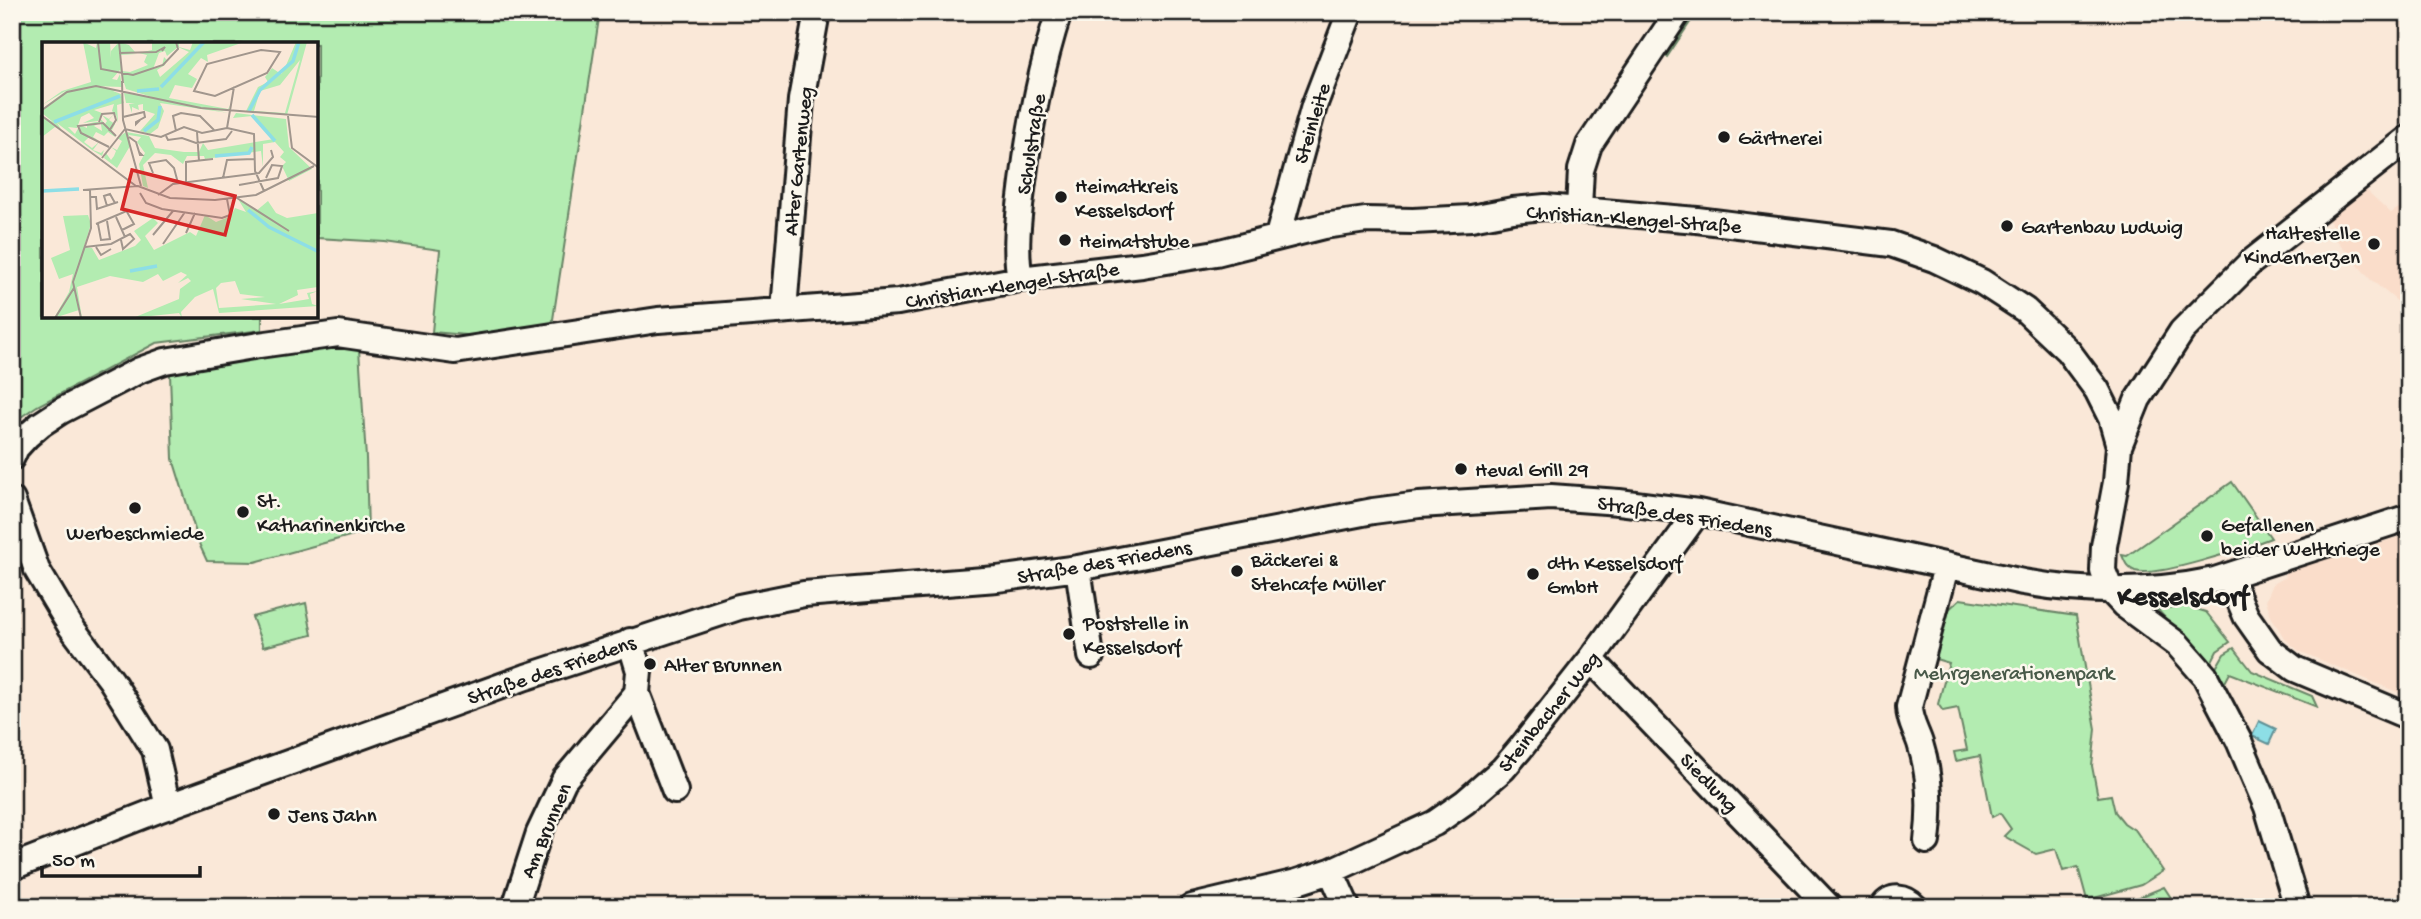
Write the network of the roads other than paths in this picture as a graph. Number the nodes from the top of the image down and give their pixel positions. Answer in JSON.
{"nodes":[{"id":1,"x":817,"y":12,"type":"edge"},
{"id":2,"x":1059,"y":12,"type":"edge"},
{"id":3,"x":1350,"y":12,"type":"edge"},
{"id":4,"x":1678,"y":12,"type":"edge"},
{"id":5,"x":2409,"y":138,"type":"edge"},
{"id":6,"x":1578,"y":209,"type":"junction"},
{"id":7,"x":1278,"y":236,"type":"junction"},
{"id":8,"x":1020,"y":279,"type":"junction"},
{"id":9,"x":784,"y":310,"type":"junction"},
{"id":10,"x":2119,"y":446,"type":"junction"},
{"id":11,"x":12,"y":457,"type":"edge"},
{"id":12,"x":12,"y":500,"type":"edge"},
{"id":13,"x":1698,"y":512,"type":"junction"},
{"id":14,"x":2409,"y":517,"type":"edge"},
{"id":15,"x":1947,"y":567,"type":"junction"},
{"id":16,"x":1078,"y":568,"type":"junction"},
{"id":17,"x":2229,"y":576,"type":"junction"},
{"id":18,"x":2111,"y":591,"type":"junction"},
{"id":19,"x":630,"y":641,"type":"junction"},
{"id":20,"x":1091,"y":656,"type":"dead end"},
{"id":21,"x":1591,"y":659,"type":"junction"},
{"id":22,"x":637,"y":693,"type":"junction"},
{"id":23,"x":2409,"y":717,"type":"edge"},
{"id":24,"x":675,"y":791,"type":"dead end"},
{"id":25,"x":168,"y":807,"type":"junction"},
{"id":26,"x":1927,"y":841,"type":"dead end"},
{"id":27,"x":12,"y":867,"type":"edge"},
{"id":28,"x":1331,"y":870,"type":"junction"},
{"id":29,"x":514,"y":907,"type":"edge"},
{"id":30,"x":1192,"y":907,"type":"edge"},
{"id":31,"x":1347,"y":907,"type":"edge"},
{"id":32,"x":1829,"y":907,"type":"edge"},
{"id":33,"x":1883,"y":907,"type":"edge"},
{"id":34,"x":1915,"y":907,"type":"edge"},
{"id":35,"x":2297,"y":907,"type":"edge"}],
"edges":[{"from":1,"to":9,"type":"street","name":"Alter Gartenweg"},
{"from":2,"to":8,"type":"street","name":"Schulstraße"},
{"from":3,"to":7,"type":"street","name":"Steinleite"},
{"from":4,"to":6,"type":"street"},
{"from":5,"to":10,"type":"street","name":"Christian-Klengel-Straße"},
{"from":6,"to":7,"type":"street","name":"Christian-Klengel-Straße"},
{"from":6,"to":10,"type":"street","name":"Christian-Klengel-Straße"},
{"from":7,"to":8,"type":"street","name":"Christian-Klengel-Straße"},
{"from":8,"to":9,"type":"street","name":"Christian-Klengel-Straße"},
{"from":9,"to":11,"type":"street","name":"Christian-Klengel-Straße"},
{"from":10,"to":18,"type":"street","name":"Christian-Klengel-Straße"},
{"from":12,"to":25,"type":"street"},
{"from":13,"to":15,"type":"street","name":"Straße des Friedens"},
{"from":13,"to":16,"type":"street","name":"Straße des Friedens"},
{"from":13,"to":21,"type":"street","name":"Steinbacher Weg"},
{"from":14,"to":17,"type":"street","name":"Straße des Friedens"},
{"from":15,"to":18,"type":"street","name":"Straße des Friedens"},
{"from":15,"to":26,"type":"street"},
{"from":16,"to":19,"type":"street","name":"Straße des Friedens"},
{"from":16,"to":20,"type":"street"},
{"from":17,"to":18,"type":"street","name":"Straße des Friedens"},
{"from":17,"to":23,"type":"street"},
{"from":18,"to":35,"type":"street"},
{"from":19,"to":22,"type":"street"},
{"from":19,"to":25,"type":"street","name":"Straße des Friedens"},
{"from":21,"to":28,"type":"street","name":"Steinbacher Weg"},
{"from":21,"to":32,"type":"street","name":"Siedlung"},
{"from":22,"to":24,"type":"street"},
{"from":22,"to":29,"type":"street","name":"Am Brunnen"},
{"from":25,"to":27,"type":"street","name":"Straße des Friedens"},
{"from":28,"to":30,"type":"street","name":"Steinbacher Weg"},
{"from":28,"to":31,"type":"street"},
{"from":33,"to":34,"type":"street"}]}
